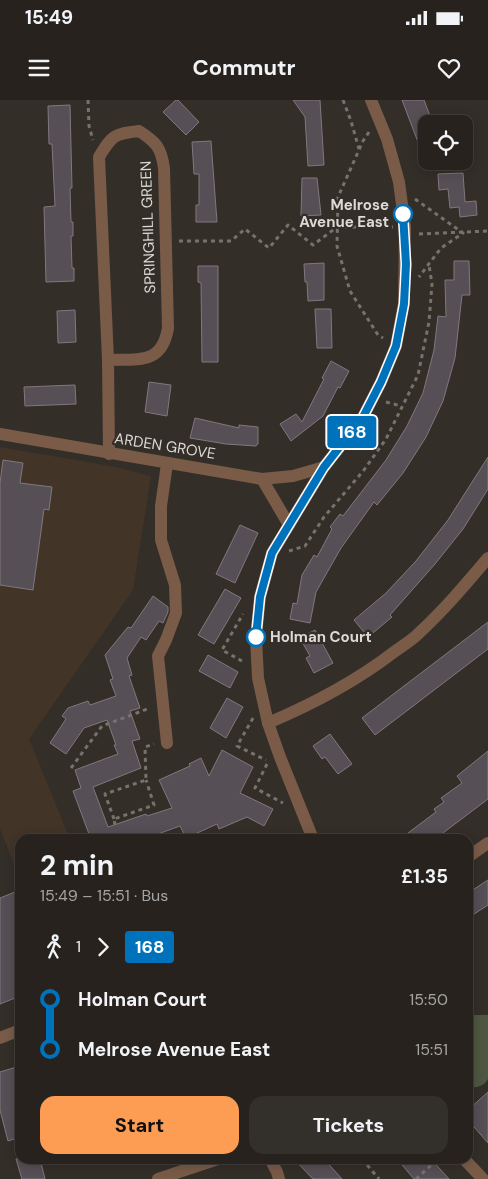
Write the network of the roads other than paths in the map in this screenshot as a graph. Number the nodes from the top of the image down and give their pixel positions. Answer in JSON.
{"nodes":[{"id":1,"x":371,"y":100,"type":"edge"},
{"id":2,"x":108,"y":360,"type":"junction"},
{"id":3,"x":0,"y":434,"type":"edge"},
{"id":4,"x":109,"y":454,"type":"junction"},
{"id":5,"x":167,"y":464,"type":"junction"},
{"id":6,"x":324,"y":467,"type":"junction"},
{"id":7,"x":262,"y":479,"type":"junction"},
{"id":8,"x":289,"y":525,"type":"junction"},
{"id":9,"x":488,"y":558,"type":"edge"},
{"id":10,"x":268,"y":723,"type":"junction"},
{"id":11,"x":167,"y":743,"type":"road end"},
{"id":12,"x":311,"y":834,"type":"edge"},
{"id":13,"x":488,"y":844,"type":"edge"},
{"id":14,"x":473,"y":854,"type":"edge"},
{"id":15,"x":15,"y":1032,"type":"edge"},
{"id":16,"x":0,"y":1038,"type":"edge"},
{"id":17,"x":203,"y":1164,"type":"edge"},
{"id":18,"x":273,"y":1164,"type":"edge"},
{"id":19,"x":469,"y":1164,"type":"edge"},
{"id":20,"x":158,"y":1179,"type":"edge"},
{"id":21,"x":279,"y":1179,"type":"edge"},
{"id":22,"x":483,"y":1179,"type":"edge"}],
"edges":[{"from":1,"to":6,"type":"street"},
{"from":2,"to":2,"type":"street","name":"SPRINGHILL GREEN"},
{"from":2,"to":4,"type":"street"},
{"from":3,"to":4,"type":"street","name":"ARDEN GROVE"},
{"from":4,"to":5,"type":"street","name":"ARDEN GROVE"},
{"from":5,"to":7,"type":"street","name":"ARDEN GROVE"},
{"from":5,"to":11,"type":"street"},
{"from":6,"to":7,"type":"street","name":"ARDEN GROVE"},
{"from":6,"to":8,"type":"street"},
{"from":7,"to":8,"type":"street"},
{"from":8,"to":10,"type":"street"},
{"from":9,"to":10,"type":"street"},
{"from":10,"to":12,"type":"street"},
{"from":13,"to":14,"type":"street"},
{"from":15,"to":16,"type":"street"},
{"from":17,"to":20,"type":"street"},
{"from":18,"to":21,"type":"street"},
{"from":19,"to":22,"type":"street"}]}
